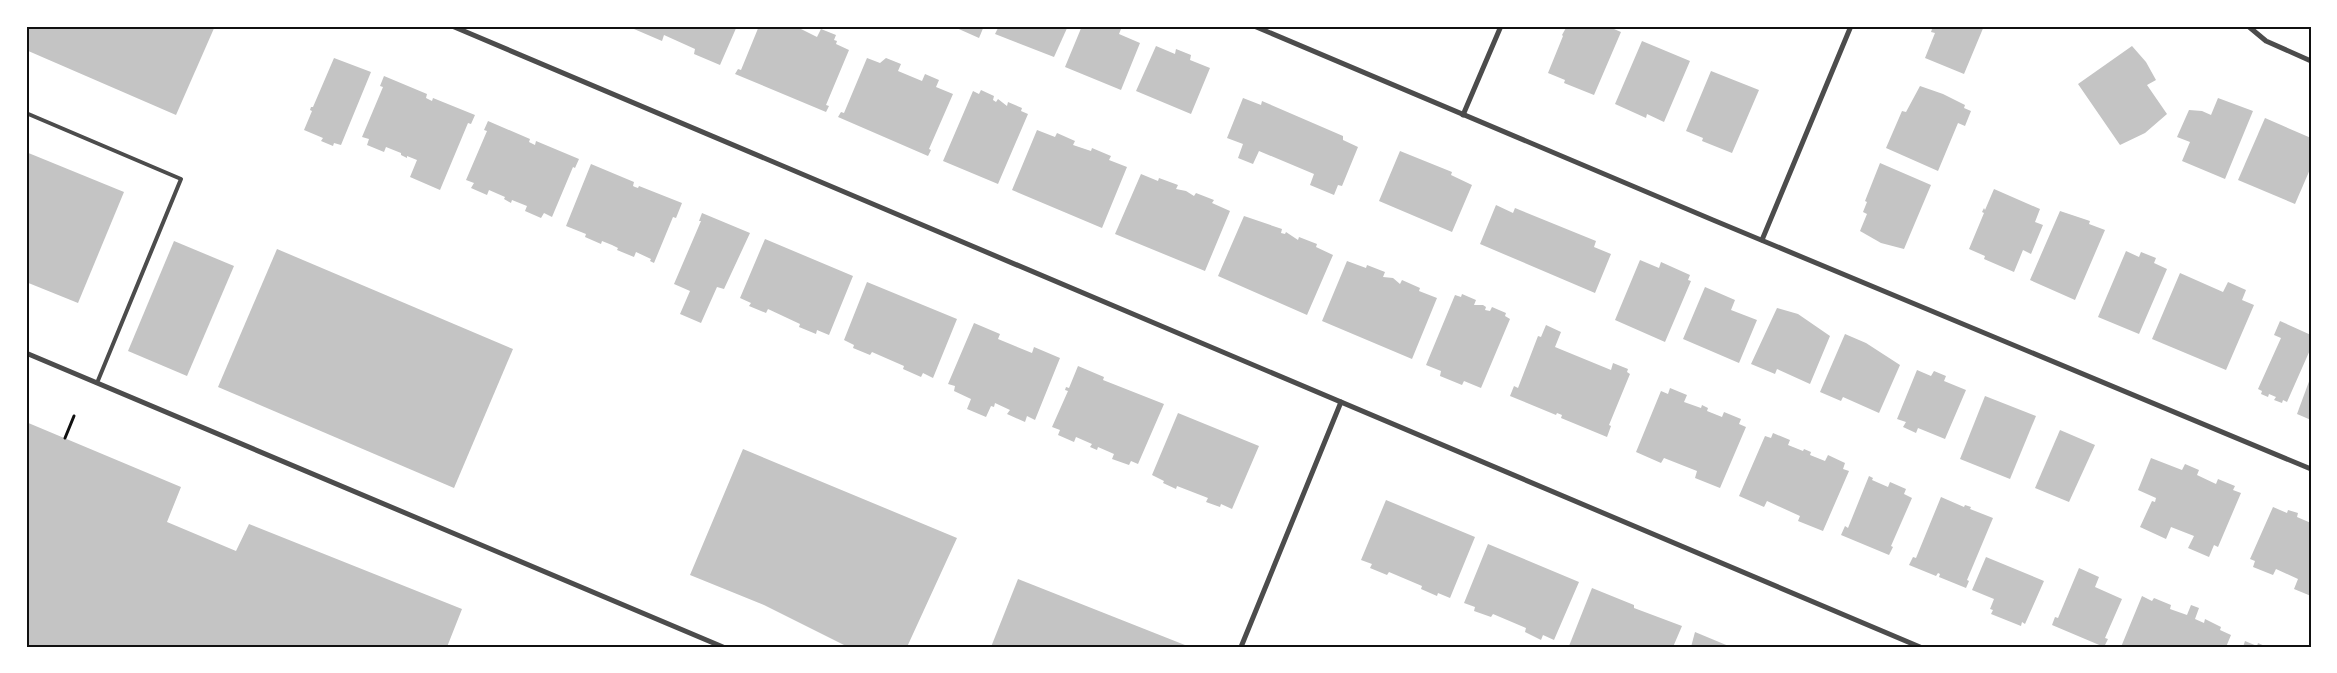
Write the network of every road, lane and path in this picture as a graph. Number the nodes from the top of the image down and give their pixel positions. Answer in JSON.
{"nodes":[{"id":1,"x":452,"y":26,"type":"edge"},
{"id":2,"x":1254,"y":26,"type":"edge"},
{"id":3,"x":1501,"y":26,"type":"edge"},
{"id":4,"x":1851,"y":26,"type":"edge"},
{"id":5,"x":2248,"y":26,"type":"edge"},
{"id":6,"x":2311,"y":61,"type":"edge"},
{"id":7,"x":26,"y":113,"type":"edge"},
{"id":8,"x":1463,"y":115,"type":"junction"},
{"id":9,"x":1762,"y":240,"type":"junction"},
{"id":10,"x":26,"y":353,"type":"edge"},
{"id":11,"x":97,"y":383,"type":"junction"},
{"id":12,"x":1341,"y":402,"type":"junction"},
{"id":13,"x":74,"y":416,"type":"dead end"},
{"id":14,"x":65,"y":438,"type":"dead end"},
{"id":15,"x":2311,"y":469,"type":"edge"},
{"id":16,"x":723,"y":647,"type":"edge"},
{"id":17,"x":1241,"y":647,"type":"edge"},
{"id":18,"x":1920,"y":647,"type":"edge"}],
"edges":[{"from":1,"to":12,"type":"street"},
{"from":2,"to":8,"type":"street"},
{"from":3,"to":8,"type":"street"},
{"from":4,"to":9,"type":"street"},
{"from":5,"to":6,"type":"street"},
{"from":7,"to":11,"type":"lane"},
{"from":8,"to":9,"type":"street"},
{"from":9,"to":15,"type":"street"},
{"from":10,"to":11,"type":"street"},
{"from":11,"to":16,"type":"street"},
{"from":12,"to":17,"type":"street"},
{"from":12,"to":18,"type":"street"},
{"from":13,"to":14,"type":"path"}]}
